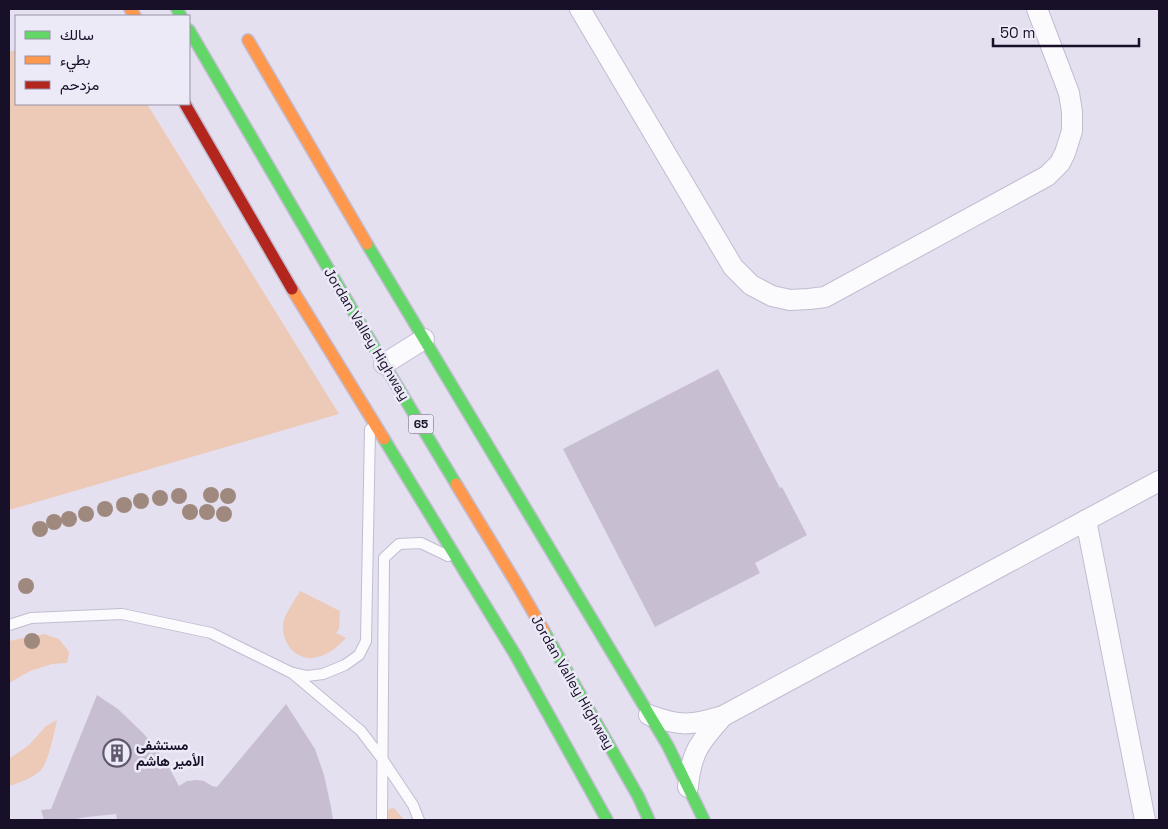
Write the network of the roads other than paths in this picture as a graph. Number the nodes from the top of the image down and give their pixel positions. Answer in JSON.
{"nodes":[{"id":1,"x":580,"y":9,"type":"edge"},
{"id":2,"x":1037,"y":9,"type":"edge"},
{"id":3,"x":190,"y":32,"type":"edge"},
{"id":4,"x":248,"y":40,"type":"dead end"},
{"id":5,"x":186,"y":105,"type":"edge"},
{"id":6,"x":424,"y":339,"type":"junction"},
{"id":7,"x":384,"y":364,"type":"junction"},
{"id":8,"x":370,"y":418,"type":"junction"},
{"id":9,"x":1159,"y":481,"type":"edge"},
{"id":10,"x":1086,"y":520,"type":"junction"},
{"id":11,"x":459,"y":562,"type":"junction"},
{"id":12,"x":9,"y":624,"type":"edge"},
{"id":13,"x":292,"y":673,"type":"junction"},
{"id":14,"x":649,"y":715,"type":"junction"},
{"id":15,"x":723,"y":716,"type":"junction"},
{"id":16,"x":382,"y":760,"type":"junction"},
{"id":17,"x":688,"y":787,"type":"junction"},
{"id":18,"x":382,"y":820,"type":"edge"},
{"id":19,"x":419,"y":820,"type":"edge"},
{"id":20,"x":607,"y":820,"type":"edge"},
{"id":21,"x":649,"y":820,"type":"edge"},
{"id":22,"x":704,"y":820,"type":"edge"},
{"id":23,"x":1145,"y":820,"type":"edge"}],
"edges":[{"from":1,"to":2,"type":"street"},
{"from":3,"to":7,"type":"main road","name":"Jordan Valley Highway","number":"65"},
{"from":4,"to":6,"type":"main road"},
{"from":5,"to":8,"type":"main road"},
{"from":6,"to":7,"type":"street"},
{"from":6,"to":14,"type":"main road"},
{"from":7,"to":21,"type":"main road","name":"Jordan Valley Highway","number":"65"},
{"from":8,"to":11,"type":"main road"},
{"from":8,"to":13,"type":"lane"},
{"from":9,"to":10,"type":"street"},
{"from":10,"to":15,"type":"street"},
{"from":10,"to":23,"type":"street"},
{"from":11,"to":16,"type":"lane"},
{"from":11,"to":20,"type":"main road"},
{"from":12,"to":13,"type":"lane"},
{"from":13,"to":16,"type":"lane"},
{"from":14,"to":15,"type":"street"},
{"from":14,"to":17,"type":"main road"},
{"from":15,"to":17,"type":"street"},
{"from":16,"to":18,"type":"lane"},
{"from":16,"to":19,"type":"lane"},
{"from":17,"to":22,"type":"main road"}]}
